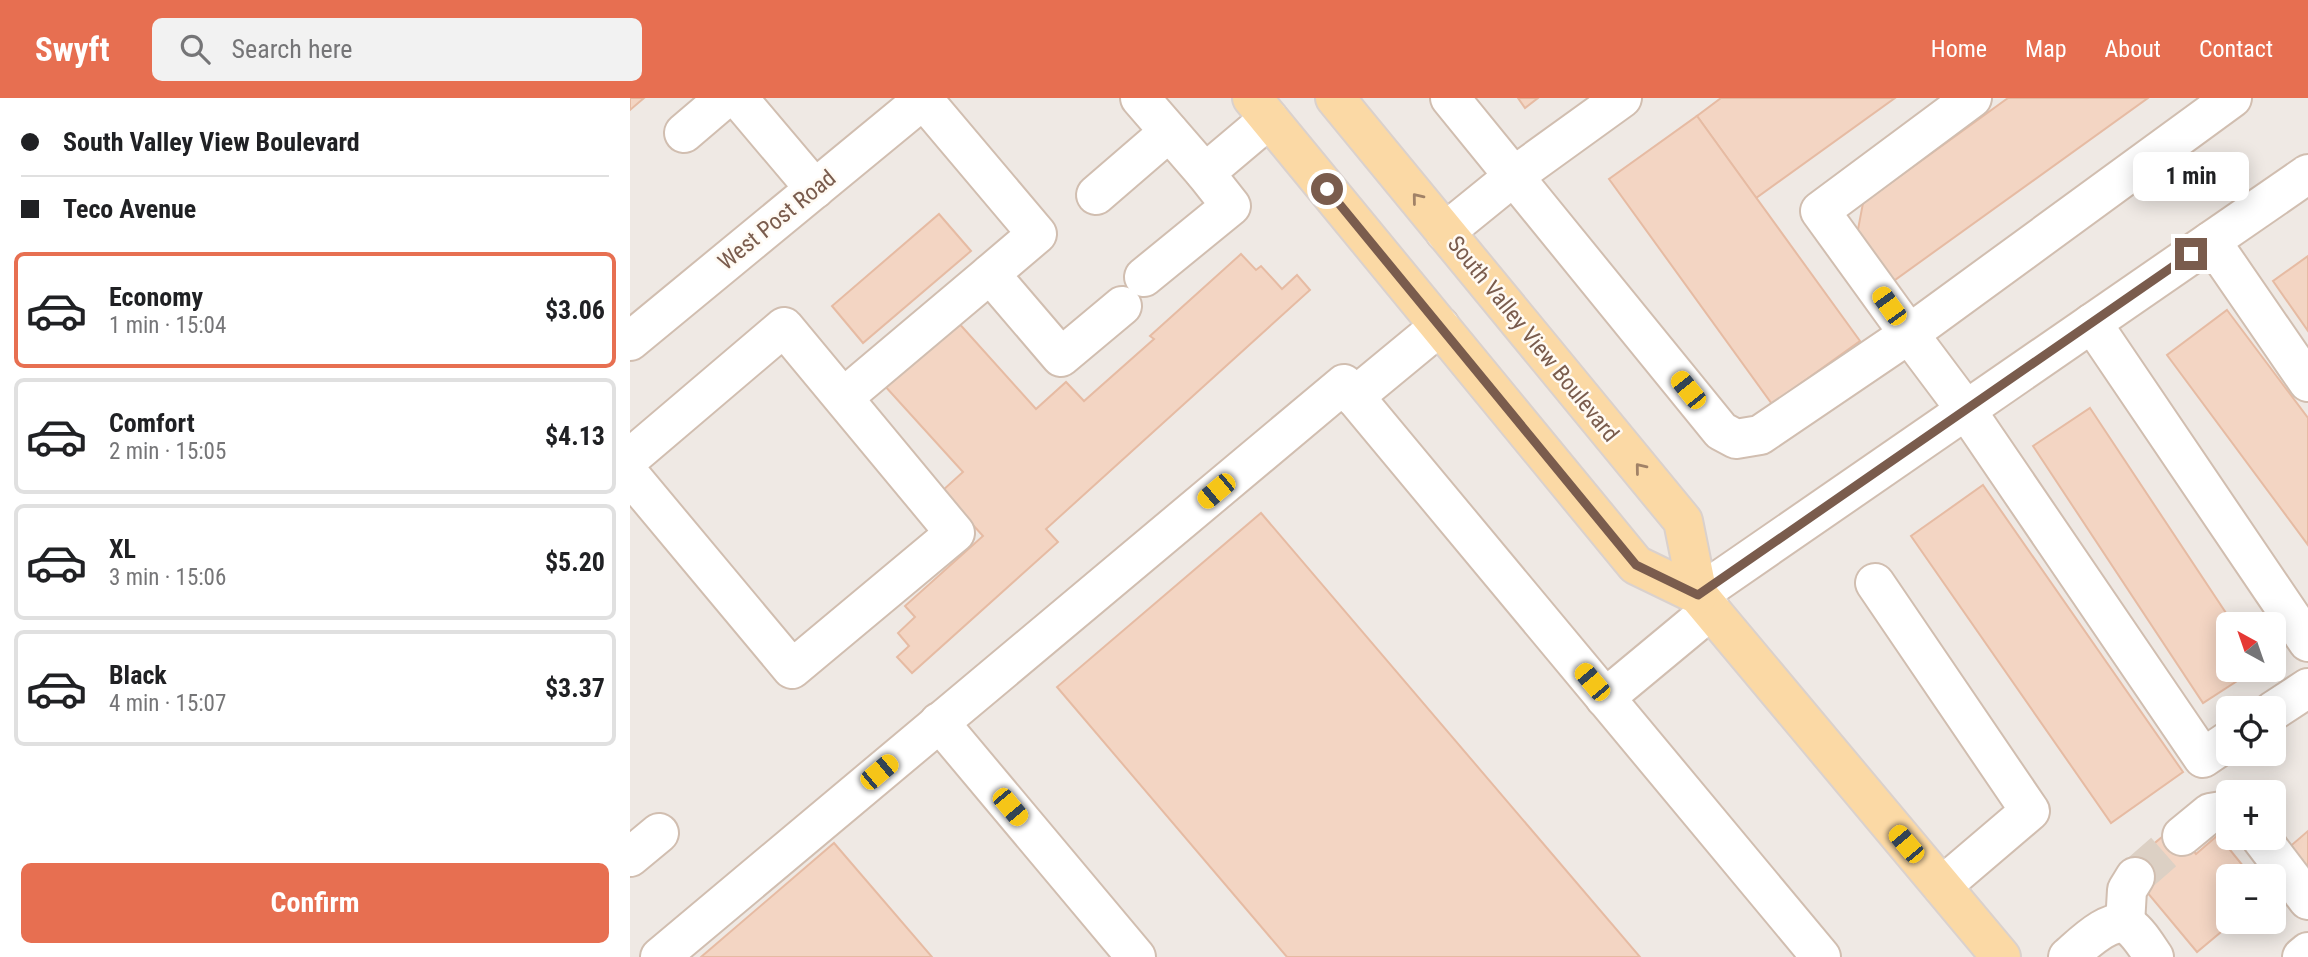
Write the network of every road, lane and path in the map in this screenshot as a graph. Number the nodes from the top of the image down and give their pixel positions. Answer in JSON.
{"nodes":[{"id":1,"x":725,"y":98,"type":"edge"},
{"id":2,"x":738,"y":98,"type":"edge"},
{"id":3,"x":1140,"y":98,"type":"edge"},
{"id":4,"x":1335,"y":98,"type":"edge"},
{"id":5,"x":1450,"y":98,"type":"edge"},
{"id":6,"x":1622,"y":98,"type":"edge"},
{"id":7,"x":1972,"y":98,"type":"edge"},
{"id":8,"x":2232,"y":98,"type":"edge"},
{"id":9,"x":924,"y":99,"type":"edge"},
{"id":10,"x":1260,"y":108,"type":"edge"},
{"id":11,"x":1169,"y":132,"type":"junction"},
{"id":12,"x":684,"y":133,"type":"dead end"},
{"id":13,"x":1205,"y":173,"type":"junction"},
{"id":14,"x":2308,"y":174,"type":"edge"},
{"id":15,"x":1514,"y":176,"type":"junction"},
{"id":16,"x":815,"y":189,"type":"junction"},
{"id":17,"x":1096,"y":195,"type":"dead end"},
{"id":18,"x":1445,"y":232,"type":"junction"},
{"id":19,"x":2211,"y":241,"type":"junction"},
{"id":20,"x":990,"y":274,"type":"junction"},
{"id":21,"x":2092,"y":323,"type":"junction"},
{"id":22,"x":1440,"y":326,"type":"junction"},
{"id":23,"x":1909,"y":334,"type":"junction"},
{"id":24,"x":630,"y":341,"type":"edge"},
{"id":25,"x":2308,"y":382,"type":"edge"},
{"id":26,"x":844,"y":397,"type":"junction"},
{"id":27,"x":1354,"y":397,"type":"junction"},
{"id":28,"x":1966,"y":410,"type":"junction"},
{"id":29,"x":630,"y":458,"type":"edge"},
{"id":30,"x":630,"y":475,"type":"edge"},
{"id":31,"x":1875,"y":583,"type":"dead end"},
{"id":32,"x":1704,"y":603,"type":"junction"},
{"id":33,"x":2308,"y":642,"type":"edge"},
{"id":34,"x":2308,"y":688,"type":"edge"},
{"id":35,"x":1605,"y":698,"type":"junction"},
{"id":36,"x":2286,"y":702,"type":"edge"},
{"id":37,"x":939,"y":722,"type":"junction"},
{"id":38,"x":2216,"y":749,"type":"edge"},
{"id":39,"x":2216,"y":812,"type":"edge"},
{"id":40,"x":659,"y":833,"type":"dead end"},
{"id":41,"x":2182,"y":836,"type":"tunnel mouth"},
{"id":42,"x":2270,"y":850,"type":"edge"},
{"id":43,"x":630,"y":857,"type":"edge"},
{"id":44,"x":2135,"y":877,"type":"tunnel mouth"},
{"id":45,"x":1942,"y":886,"type":"junction"},
{"id":46,"x":2308,"y":900,"type":"edge"},
{"id":47,"x":2125,"y":924,"type":"junction"},
{"id":48,"x":2308,"y":952,"type":"edge"},
{"id":49,"x":660,"y":957,"type":"edge"},
{"id":50,"x":1136,"y":957,"type":"edge"},
{"id":51,"x":1821,"y":957,"type":"edge"},
{"id":52,"x":2001,"y":957,"type":"edge"},
{"id":53,"x":2068,"y":957,"type":"edge"},
{"id":54,"x":2154,"y":957,"type":"edge"},
{"id":55,"x":2302,"y":957,"type":"edge"}],
"edges":[{"from":1,"to":12,"type":"street"},
{"from":2,"to":16,"type":"street"},
{"from":3,"to":11,"type":"street"},
{"from":18,"to":4,"type":"main road","name":"South Valley View Boulevard","one_way":true},
{"from":5,"to":15,"type":"street"},
{"from":6,"to":15,"type":"street"},
{"from":7,"to":23,"type":"street"},
{"from":8,"to":23,"type":"street"},
{"from":9,"to":16,"type":"street","name":"West Post Road"},
{"from":9,"to":20,"type":"street"},
{"from":10,"to":13,"type":"street"},
{"from":10,"to":22,"type":"main road","name":"South Valley View Boulevard"},
{"from":11,"to":13,"type":"street"},
{"from":11,"to":17,"type":"street"},
{"from":13,"to":20,"type":"street"},
{"from":14,"to":19,"type":"street"},
{"from":15,"to":18,"type":"street"},
{"from":15,"to":23,"type":"street"},
{"from":16,"to":24,"type":"street","name":"West Post Road"},
{"from":32,"to":18,"type":"main road","name":"South Valley View Boulevard","one_way":true},
{"from":19,"to":21,"type":"street"},
{"from":19,"to":25,"type":"street"},
{"from":20,"to":26,"type":"street"},
{"from":21,"to":28,"type":"street"},
{"from":21,"to":33,"type":"street"},
{"from":22,"to":27,"type":"street"},
{"from":22,"to":32,"type":"main road","name":"South Valley View Boulevard"},
{"from":23,"to":28,"type":"street"},
{"from":26,"to":29,"type":"street"},
{"from":26,"to":30,"type":"street"},
{"from":27,"to":35,"type":"street"},
{"from":27,"to":37,"type":"street"},
{"from":28,"to":32,"type":"street"},
{"from":28,"to":38,"type":"street"},
{"from":31,"to":45,"type":"street"},
{"from":32,"to":35,"type":"street"},
{"from":32,"to":45,"type":"main road","name":"South Valley View Boulevard"},
{"from":34,"to":36,"type":"street"},
{"from":35,"to":51,"type":"street"},
{"from":37,"to":49,"type":"street"},
{"from":37,"to":50,"type":"street"},
{"from":39,"to":41,"type":"street"},
{"from":40,"to":43,"type":"street"},
{"from":42,"to":46,"type":"street"},
{"from":44,"to":47,"type":"street"},
{"from":45,"to":52,"type":"main road","name":"South Valley View Boulevard"},
{"from":47,"to":53,"type":"street"},
{"from":47,"to":54,"type":"street"},
{"from":48,"to":55,"type":"street"}]}
